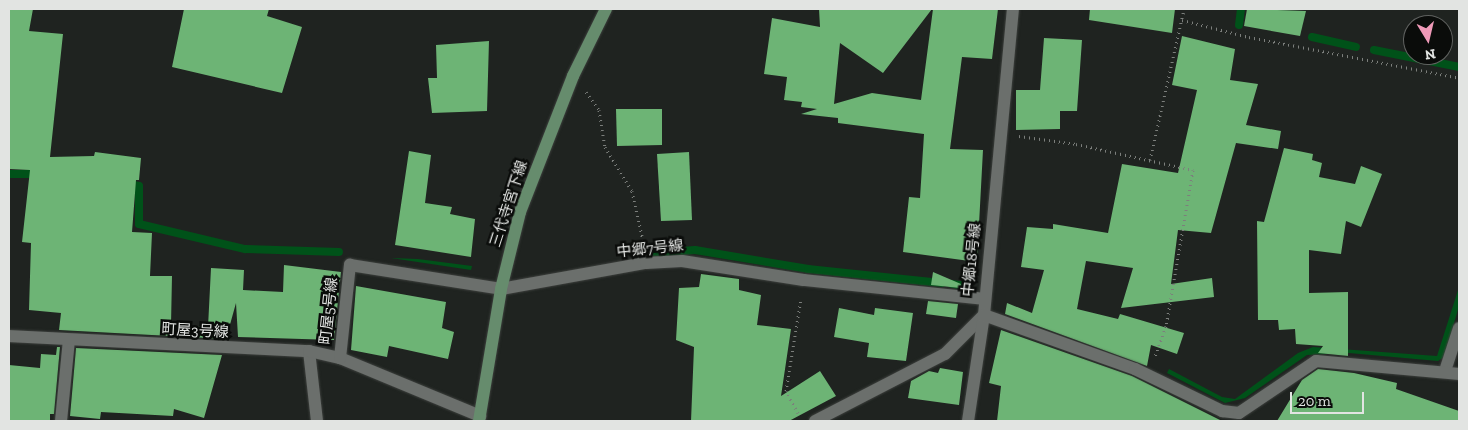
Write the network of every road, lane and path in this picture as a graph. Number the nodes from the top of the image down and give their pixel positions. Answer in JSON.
{"nodes":[{"id":1,"x":606,"y":9,"type":"edge"},
{"id":2,"x":1013,"y":9,"type":"edge"},
{"id":3,"x":1184,"y":9,"type":"edge"},
{"id":4,"x":1182,"y":20,"type":"junction"},
{"id":5,"x":573,"y":76,"type":"junction"},
{"id":6,"x":1459,"y":78,"type":"edge"},
{"id":7,"x":1001,"y":134,"type":"junction"},
{"id":8,"x":1150,"y":160,"type":"junction"},
{"id":9,"x":646,"y":263,"type":"junction"},
{"id":10,"x":350,"y":265,"type":"joint"},
{"id":11,"x":804,"y":280,"type":"junction"},
{"id":12,"x":501,"y":289,"type":"junction"},
{"id":13,"x":984,"y":299,"type":"junction"},
{"id":14,"x":984,"y":315,"type":"junction"},
{"id":15,"x":1459,"y":328,"type":"edge"},
{"id":16,"x":9,"y":336,"type":"edge"},
{"id":17,"x":69,"y":340,"type":"junction"},
{"id":18,"x":309,"y":351,"type":"junction"},
{"id":19,"x":340,"y":358,"type":"junction"},
{"id":20,"x":1446,"y":371,"type":"junction"},
{"id":21,"x":1459,"y":374,"type":"edge"},
{"id":22,"x":1148,"y":376,"type":"junction"},
{"id":23,"x":480,"y":418,"type":"edge"},
{"id":24,"x":61,"y":421,"type":"edge"},
{"id":25,"x":317,"y":421,"type":"edge"},
{"id":26,"x":803,"y":421,"type":"edge"},
{"id":27,"x":816,"y":421,"type":"edge"},
{"id":28,"x":968,"y":421,"type":"edge"}],
"edges":[{"from":1,"to":5,"type":"main road","name":"三代寺宮下線"},
{"from":2,"to":7,"type":"street","name":"中郷18号線"},
{"from":3,"to":4,"type":"path"},
{"from":4,"to":6,"type":"path"},
{"from":4,"to":8,"type":"path"},
{"from":5,"to":9,"type":"path"},
{"from":5,"to":12,"type":"main road","name":"三代寺宮下線"},
{"from":7,"to":8,"type":"path"},
{"from":7,"to":13,"type":"street","name":"中郷18号線"},
{"from":8,"to":22,"type":"path"},
{"from":9,"to":11,"type":"street","name":"中郷7号線"},
{"from":9,"to":12,"type":"street","name":"中郷7号線"},
{"from":10,"to":12,"type":"street","name":"中郷7号線"},
{"from":10,"to":19,"type":"street","name":"町屋5号線"},
{"from":11,"to":13,"type":"street","name":"中郷7号線"},
{"from":11,"to":26,"type":"path"},
{"from":12,"to":23,"type":"main road","name":"三代寺宮下線"},
{"from":13,"to":14,"type":"street","name":"中郷18号線"},
{"from":14,"to":22,"type":"street"},
{"from":14,"to":27,"type":"street","name":"中郷18号線"},
{"from":14,"to":28,"type":"street"},
{"from":15,"to":20,"type":"street"},
{"from":16,"to":17,"type":"street","name":"町屋3号線"},
{"from":17,"to":18,"type":"street","name":"町屋3号線"},
{"from":17,"to":24,"type":"street"},
{"from":18,"to":19,"type":"street","name":"町屋5号線"},
{"from":18,"to":25,"type":"street"},
{"from":19,"to":23,"type":"street"},
{"from":20,"to":21,"type":"street"},
{"from":20,"to":22,"type":"street"}]}
